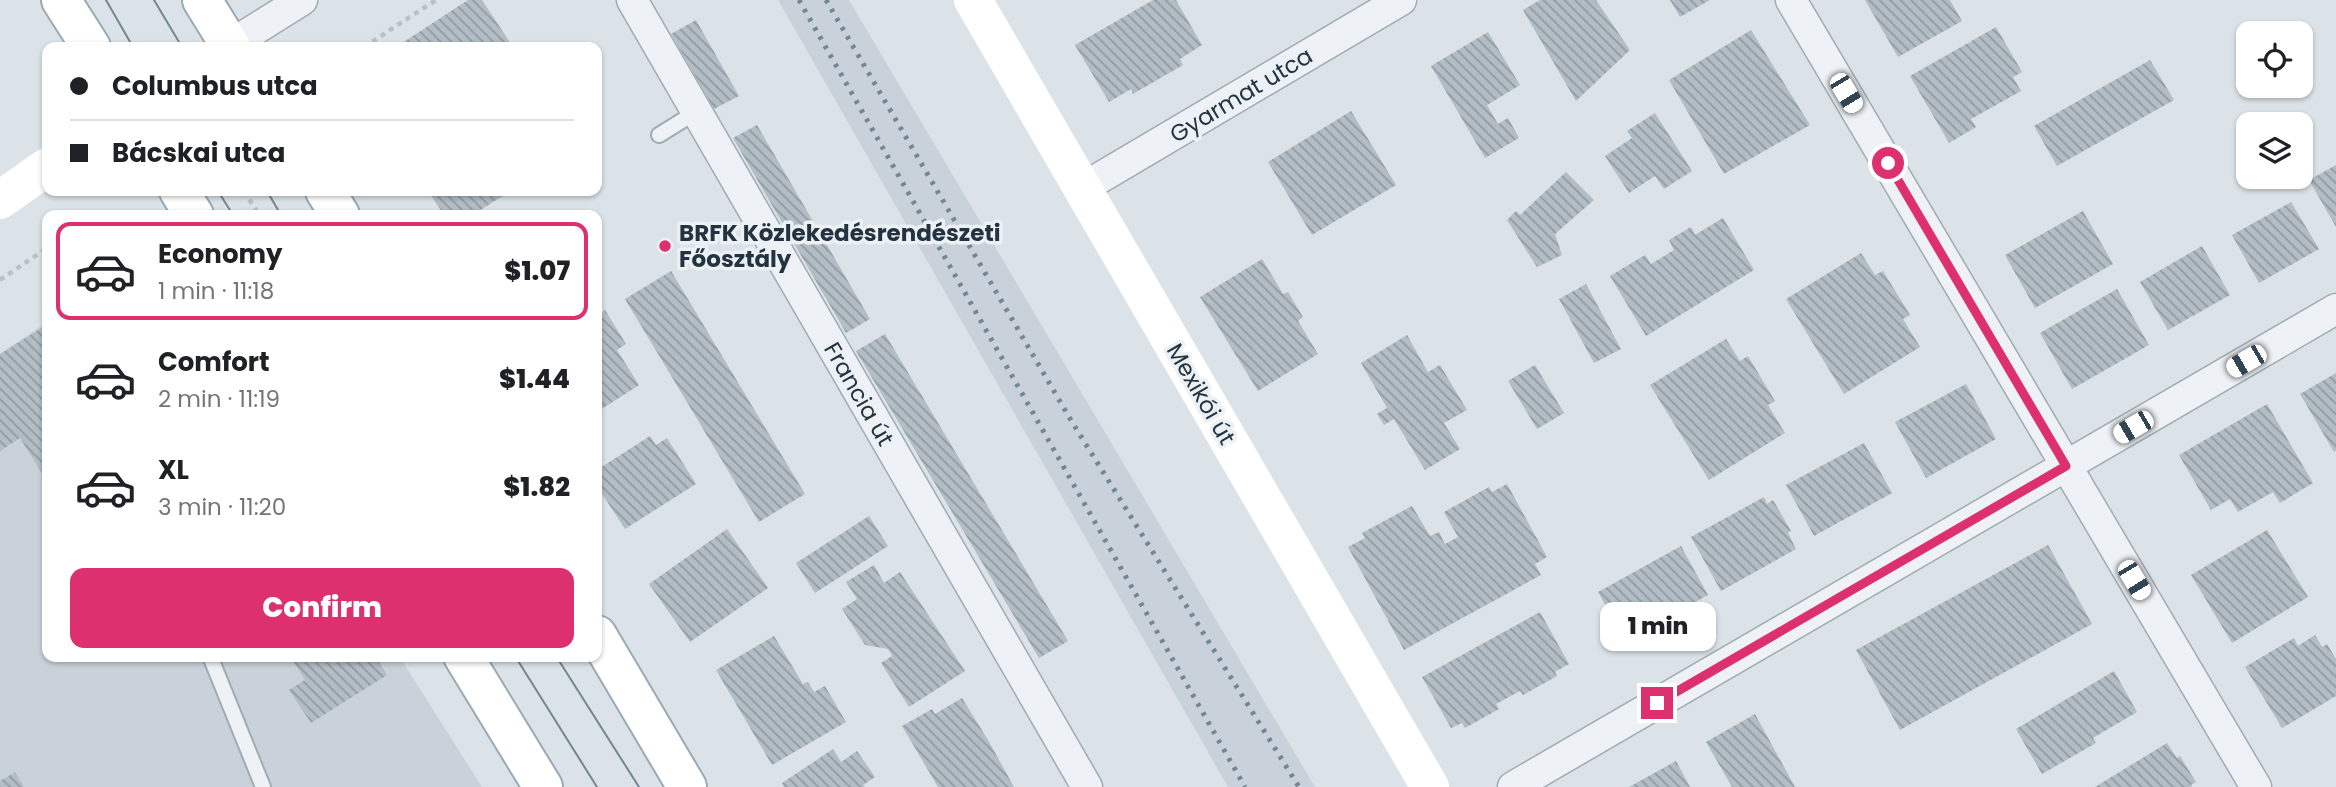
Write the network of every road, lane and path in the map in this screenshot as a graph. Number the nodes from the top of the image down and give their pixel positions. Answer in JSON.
{"nodes":[{"id":1,"x":61,"y":0,"type":"edge"},
{"id":2,"x":202,"y":0,"type":"edge"},
{"id":3,"x":302,"y":0,"type":"edge"},
{"id":4,"x":436,"y":0,"type":"edge"},
{"id":5,"x":632,"y":0,"type":"edge"},
{"id":6,"x":972,"y":0,"type":"edge"},
{"id":7,"x":1401,"y":0,"type":"edge"},
{"id":8,"x":1791,"y":0,"type":"edge"},
{"id":9,"x":88,"y":42,"type":"edge"},
{"id":10,"x":226,"y":42,"type":"edge"},
{"id":11,"x":237,"y":42,"type":"edge"},
{"id":12,"x":371,"y":42,"type":"edge"},
{"id":13,"x":696,"y":112,"type":"junction"},
{"id":14,"x":659,"y":135,"type":"dead end"},
{"id":15,"x":42,"y":171,"type":"edge"},
{"id":16,"x":1081,"y":189,"type":"junction"},
{"id":17,"x":0,"y":200,"type":"edge"},
{"id":18,"x":42,"y":251,"type":"edge"},
{"id":19,"x":0,"y":280,"type":"edge"},
{"id":20,"x":2336,"y":309,"type":"edge"},
{"id":21,"x":2066,"y":466,"type":"junction"},
{"id":22,"x":602,"y":643,"type":"edge"},
{"id":23,"x":211,"y":662,"type":"edge"},
{"id":24,"x":467,"y":662,"type":"edge"},
{"id":25,"x":263,"y":787,"type":"edge"},
{"id":26,"x":543,"y":787,"type":"edge"},
{"id":27,"x":687,"y":787,"type":"edge"},
{"id":28,"x":1087,"y":787,"type":"edge"},
{"id":29,"x":1430,"y":787,"type":"edge"},
{"id":30,"x":1513,"y":787,"type":"edge"},
{"id":31,"x":2256,"y":787,"type":"edge"}],
"edges":[{"from":1,"to":9,"type":"street"},
{"from":2,"to":10,"type":"street"},
{"from":3,"to":11,"type":"street"},
{"from":4,"to":12,"type":"path"},
{"from":5,"to":13,"type":"street","name":"Francia út"},
{"from":6,"to":16,"type":"street","name":"Mexikói út"},
{"from":7,"to":16,"type":"street","name":"Gyarmat utca"},
{"from":8,"to":21,"type":"street"},
{"from":13,"to":14,"type":"lane"},
{"from":13,"to":28,"type":"street","name":"Francia út"},
{"from":15,"to":17,"type":"street"},
{"from":16,"to":29,"type":"street","name":"Mexikói út"},
{"from":18,"to":19,"type":"path"},
{"from":20,"to":21,"type":"street"},
{"from":21,"to":30,"type":"street"},
{"from":21,"to":31,"type":"street"},
{"from":22,"to":27,"type":"street"},
{"from":23,"to":25,"type":"lane"},
{"from":24,"to":26,"type":"street"}]}
